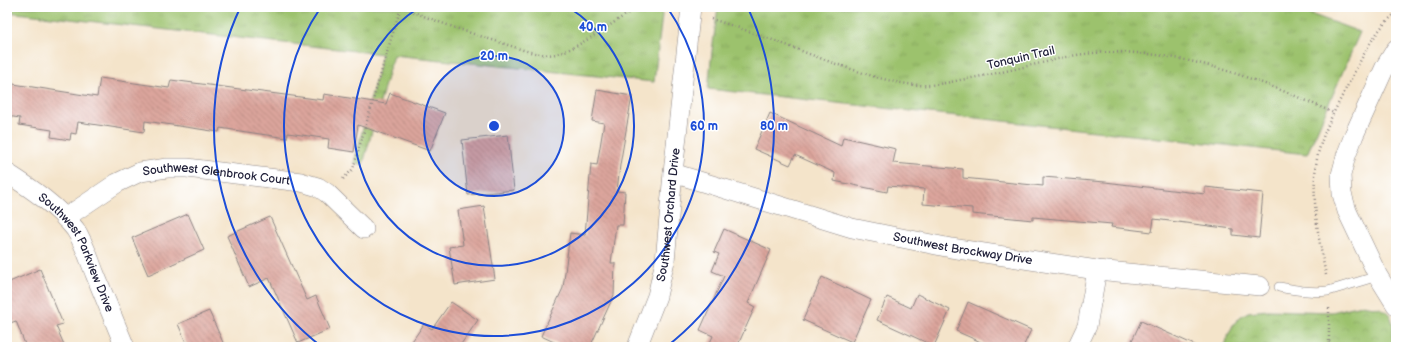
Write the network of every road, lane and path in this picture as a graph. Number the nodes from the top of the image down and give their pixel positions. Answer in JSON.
{"nodes":[{"id":1,"x":401,"y":7,"type":"edge"},
{"id":2,"x":640,"y":7,"type":"edge"},
{"id":3,"x":691,"y":7,"type":"edge"},
{"id":4,"x":1396,"y":13,"type":"edge"},
{"id":5,"x":713,"y":19,"type":"dead end"},
{"id":6,"x":1396,"y":49,"type":"edge"},
{"id":7,"x":672,"y":173,"type":"junction"},
{"id":8,"x":7,"y":174,"type":"edge"},
{"id":9,"x":327,"y":193,"type":"junction"},
{"id":10,"x":65,"y":218,"type":"junction"},
{"id":11,"x":364,"y":229,"type":"dead end"},
{"id":12,"x":1097,"y":270,"type":"junction"},
{"id":13,"x":1378,"y":276,"type":"junction"},
{"id":14,"x":1260,"y":286,"type":"dead end"},
{"id":15,"x":1279,"y":287,"type":"dead end"},
{"id":16,"x":1396,"y":305,"type":"edge"},
{"id":17,"x":1329,"y":312,"type":"dead end"},
{"id":18,"x":1329,"y":342,"type":"junction"},
{"id":19,"x":125,"y":347,"type":"edge"},
{"id":20,"x":636,"y":347,"type":"edge"},
{"id":21,"x":1077,"y":347,"type":"edge"},
{"id":22,"x":1329,"y":347,"type":"edge"},
{"id":23,"x":1334,"y":347,"type":"edge"}],
"edges":[{"from":1,"to":2,"type":"path"},
{"from":1,"to":9,"type":"path"},
{"from":3,"to":7,"type":"street","name":"Southwest Orchard Drive"},
{"from":4,"to":5,"type":"path","name":"Tonquin Trail"},
{"from":6,"to":13,"type":"street"},
{"from":7,"to":12,"type":"street","name":"Southwest Brockway Drive"},
{"from":7,"to":20,"type":"street","name":"Southwest Orchard Drive"},
{"from":8,"to":10,"type":"street","name":"Southwest Parkview Drive"},
{"from":9,"to":10,"type":"street","name":"Southwest Glenbrook Court"},
{"from":9,"to":11,"type":"street","name":"Southwest Glenbrook Court"},
{"from":10,"to":19,"type":"street","name":"Southwest Parkview Drive"},
{"from":12,"to":14,"type":"street","name":"Southwest Brockway Drive"},
{"from":12,"to":21,"type":"street"},
{"from":13,"to":15,"type":"lane"},
{"from":13,"to":16,"type":"street"},
{"from":17,"to":18,"type":"path"},
{"from":18,"to":22,"type":"path"},
{"from":18,"to":23,"type":"path"}]}
